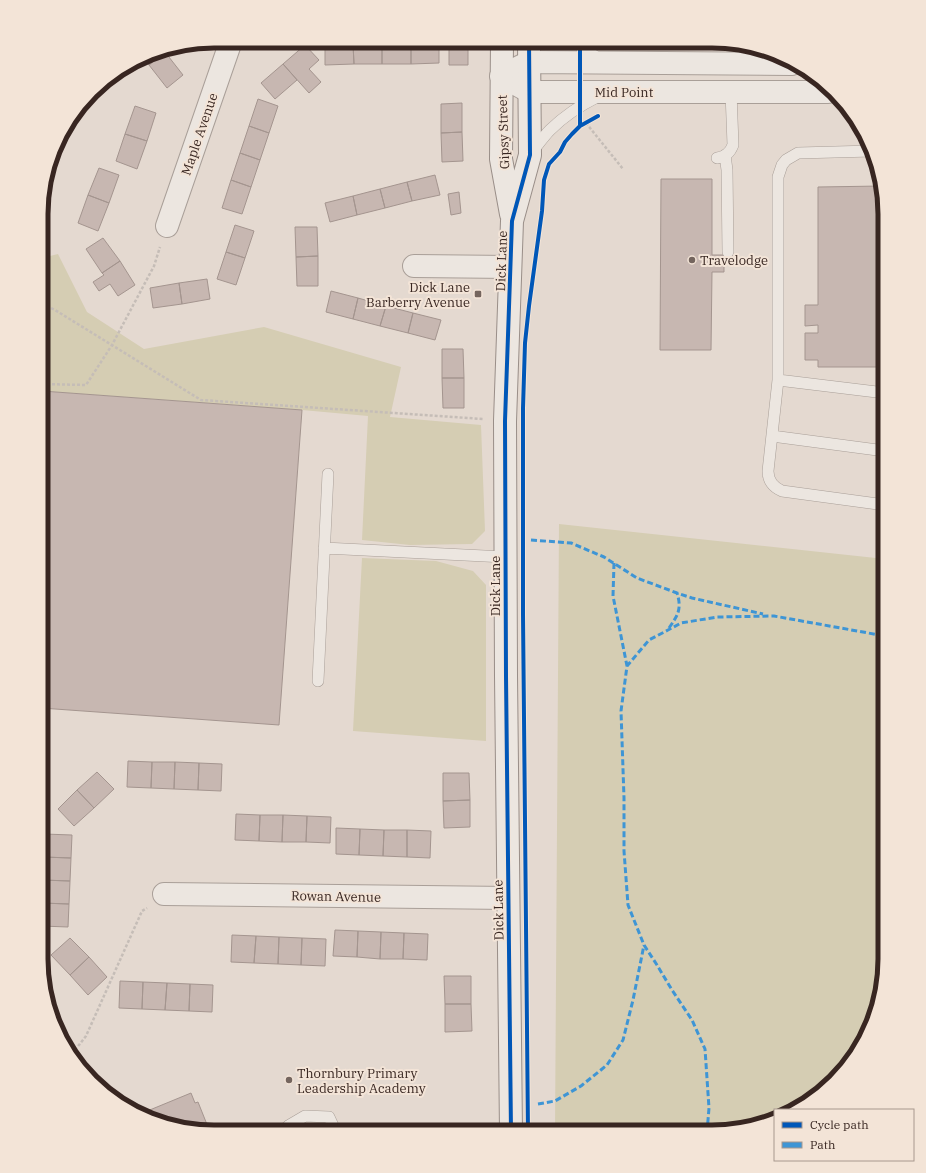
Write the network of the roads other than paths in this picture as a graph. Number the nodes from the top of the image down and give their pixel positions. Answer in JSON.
{"nodes":[{"id":1,"x":229,"y":48,"type":"edge"},
{"id":2,"x":502,"y":48,"type":"edge"},
{"id":3,"x":583,"y":48,"type":"edge"},
{"id":4,"x":529,"y":52,"type":"edge"},
{"id":5,"x":605,"y":62,"type":"junction"},
{"id":6,"x":783,"y":64,"type":"edge"},
{"id":7,"x":502,"y":76,"type":"junction"},
{"id":8,"x":530,"y":92,"type":"junction"},
{"id":9,"x":607,"y":92,"type":"junction"},
{"id":10,"x":731,"y":92,"type":"junction"},
{"id":11,"x":824,"y":92,"type":"edge"},
{"id":12,"x":866,"y":151,"type":"edge"},
{"id":13,"x":530,"y":155,"type":"junction"},
{"id":14,"x":512,"y":221,"type":"junction"},
{"id":15,"x":167,"y":226,"type":"road end"},
{"id":16,"x":728,"y":252,"type":"dead end"},
{"id":17,"x":414,"y":266,"type":"dead end"},
{"id":18,"x":510,"y":267,"type":"junction"},
{"id":19,"x":778,"y":380,"type":"junction"},
{"id":20,"x":878,"y":392,"type":"edge"},
{"id":21,"x":772,"y":436,"type":"junction"},
{"id":22,"x":878,"y":450,"type":"edge"},
{"id":23,"x":328,"y":474,"type":"dead end"},
{"id":24,"x":878,"y":504,"type":"edge"},
{"id":25,"x":324,"y":548,"type":"junction"},
{"id":26,"x":505,"y":557,"type":"junction"},
{"id":27,"x":318,"y":681,"type":"dead end"},
{"id":28,"x":164,"y":894,"type":"road end"},
{"id":29,"x":508,"y":898,"type":"junction"},
{"id":30,"x":290,"y":1125,"type":"edge"},
{"id":31,"x":333,"y":1125,"type":"edge"},
{"id":32,"x":511,"y":1125,"type":"edge"}],
"edges":[{"from":1,"to":15,"type":"street","name":"Maple Avenue"},
{"from":2,"to":7,"type":"street","name":"Gipsy Street"},
{"from":3,"to":5,"type":"lane"},
{"from":4,"to":5,"type":"street"},
{"from":4,"to":7,"type":"street"},
{"from":4,"to":8,"type":"street","name":"Dick Lane"},
{"from":5,"to":6,"type":"street"},
{"from":7,"to":8,"type":"street","name":"Mid Point"},
{"from":7,"to":14,"type":"street","name":"Gipsy Street"},
{"from":8,"to":9,"type":"street","name":"Mid Point"},
{"from":8,"to":13,"type":"street","name":"Dick Lane"},
{"from":9,"to":10,"type":"street","name":"Mid Point"},
{"from":9,"to":13,"type":"lane"},
{"from":10,"to":11,"type":"street","name":"Mid Point"},
{"from":10,"to":16,"type":"lane"},
{"from":12,"to":19,"type":"lane"},
{"from":13,"to":14,"type":"street","name":"Dick Lane"},
{"from":14,"to":18,"type":"street","name":"Dick Lane"},
{"from":17,"to":18,"type":"street"},
{"from":18,"to":26,"type":"street","name":"Dick Lane"},
{"from":19,"to":20,"type":"lane"},
{"from":19,"to":21,"type":"lane"},
{"from":21,"to":22,"type":"lane"},
{"from":21,"to":24,"type":"lane"},
{"from":23,"to":25,"type":"lane"},
{"from":25,"to":26,"type":"lane"},
{"from":25,"to":27,"type":"lane"},
{"from":26,"to":29,"type":"street","name":"Dick Lane"},
{"from":28,"to":29,"type":"street","name":"Rowan Avenue"},
{"from":29,"to":32,"type":"street","name":"Dick Lane"},
{"from":30,"to":31,"type":"lane"}]}
